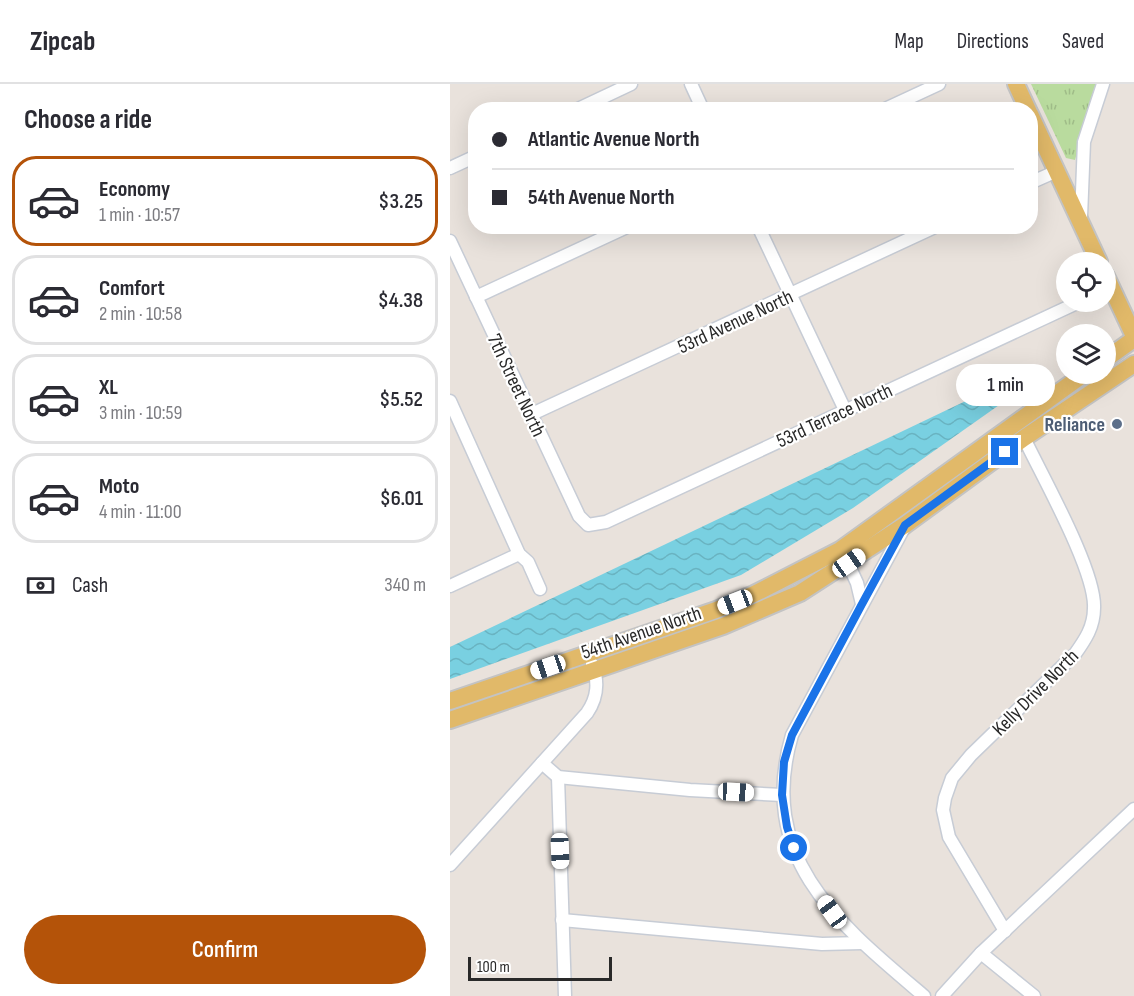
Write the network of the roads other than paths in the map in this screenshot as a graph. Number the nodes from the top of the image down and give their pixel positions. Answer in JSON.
{"nodes":[{"id":1,"x":631,"y":84,"type":"edge"},
{"id":2,"x":691,"y":84,"type":"edge"},
{"id":3,"x":939,"y":84,"type":"edge"},
{"id":4,"x":1016,"y":84,"type":"edge"},
{"id":5,"x":1103,"y":84,"type":"edge"},
{"id":6,"x":593,"y":102,"type":"edge"},
{"id":7,"x":699,"y":102,"type":"edge"},
{"id":8,"x":900,"y":102,"type":"edge"},
{"id":9,"x":1024,"y":102,"type":"edge"},
{"id":10,"x":1038,"y":131,"type":"edge"},
{"id":11,"x":468,"y":160,"type":"edge"},
{"id":12,"x":450,"y":168,"type":"edge"},
{"id":13,"x":1057,"y":171,"type":"junction"},
{"id":14,"x":1038,"y":179,"type":"edge"},
{"id":15,"x":1081,"y":221,"type":"junction"},
{"id":16,"x":612,"y":234,"type":"edge"},
{"id":17,"x":762,"y":234,"type":"edge"},
{"id":18,"x":920,"y":234,"type":"edge"},
{"id":19,"x":450,"y":241,"type":"edge"},
{"id":20,"x":1095,"y":252,"type":"edge"},
{"id":21,"x":791,"y":295,"type":"junction"},
{"id":22,"x":476,"y":297,"type":"junction"},
{"id":23,"x":1116,"y":302,"type":"edge"},
{"id":24,"x":1057,"y":312,"type":"edge"},
{"id":25,"x":1134,"y":337,"type":"edge"},
{"id":26,"x":1116,"y":351,"type":"edge"},
{"id":27,"x":1134,"y":364,"type":"edge"},
{"id":28,"x":1071,"y":384,"type":"edge"},
{"id":29,"x":450,"y":402,"type":"edge"},
{"id":30,"x":845,"y":410,"type":"junction"},
{"id":31,"x":532,"y":414,"type":"junction"},
{"id":32,"x":1024,"y":438,"type":"junction"},
{"id":33,"x":588,"y":525,"type":"joint"},
{"id":34,"x":905,"y":525,"type":"junction"},
{"id":35,"x":519,"y":554,"type":"junction"},
{"id":36,"x":845,"y":557,"type":"junction"},
{"id":37,"x":450,"y":586,"type":"edge"},
{"id":38,"x":540,"y":589,"type":"dead end"},
{"id":39,"x":862,"y":604,"type":"junction"},
{"id":40,"x":588,"y":654,"type":"junction"},
{"id":41,"x":595,"y":671,"type":"junction"},
{"id":42,"x":450,"y":701,"type":"edge"},
{"id":43,"x":450,"y":720,"type":"edge"},
{"id":44,"x":542,"y":763,"type":"junction"},
{"id":45,"x":558,"y":777,"type":"junction"},
{"id":46,"x":782,"y":795,"type":"junction"},
{"id":47,"x":1134,"y":809,"type":"edge"},
{"id":48,"x":450,"y":865,"type":"edge"},
{"id":49,"x":562,"y":920,"type":"junction"},
{"id":50,"x":1005,"y":931,"type":"junction"},
{"id":51,"x":862,"y":943,"type":"junction"},
{"id":52,"x":981,"y":953,"type":"junction"},
{"id":53,"x":565,"y":996,"type":"edge"},
{"id":54,"x":924,"y":996,"type":"edge"},
{"id":55,"x":942,"y":996,"type":"edge"},
{"id":56,"x":1034,"y":996,"type":"edge"}],
"edges":[{"from":1,"to":6,"type":"street"},
{"from":2,"to":7,"type":"street"},
{"from":3,"to":8,"type":"street"},
{"from":4,"to":9,"type":"main road"},
{"from":5,"to":15,"type":"street"},
{"from":10,"to":13,"type":"main road"},
{"from":11,"to":12,"type":"street"},
{"from":13,"to":14,"type":"street"},
{"from":13,"to":15,"type":"main road"},
{"from":15,"to":20,"type":"main road"},
{"from":16,"to":22,"type":"street"},
{"from":17,"to":21,"type":"street"},
{"from":18,"to":21,"type":"street","name":"53rd Avenue North"},
{"from":19,"to":22,"type":"street","name":"7th Street North"},
{"from":21,"to":30,"type":"street"},
{"from":21,"to":31,"type":"street","name":"53rd Avenue North"},
{"from":22,"to":31,"type":"street","name":"7th Street North"},
{"from":23,"to":25,"type":"main road"},
{"from":24,"to":30,"type":"street","name":"53rd Terrace North"},
{"from":25,"to":26,"type":"main road"},
{"from":27,"to":32,"type":"main road","name":"54th Avenue North"},
{"from":28,"to":36,"type":"main road","name":"54th Avenue North"},
{"from":29,"to":35,"type":"street"},
{"from":30,"to":33,"type":"street","name":"53rd Terrace North"},
{"from":31,"to":33,"type":"street","name":"7th Street North"},
{"from":32,"to":34,"type":"main road","name":"54th Avenue North"},
{"from":32,"to":50,"type":"street","name":"Kelly Drive North"},
{"from":34,"to":36,"type":"main road","name":"54th Avenue North"},
{"from":34,"to":39,"type":"street"},
{"from":35,"to":37,"type":"street"},
{"from":35,"to":38,"type":"street"},
{"from":36,"to":39,"type":"street"},
{"from":36,"to":40,"type":"main road","name":"54th Avenue North"},
{"from":36,"to":41,"type":"main road","name":"54th Avenue North"},
{"from":39,"to":46,"type":"street"},
{"from":40,"to":41,"type":"street"},
{"from":40,"to":42,"type":"main road","name":"54th Avenue North"},
{"from":41,"to":43,"type":"main road","name":"54th Avenue North"},
{"from":41,"to":44,"type":"street"},
{"from":44,"to":45,"type":"street"},
{"from":44,"to":48,"type":"street"},
{"from":45,"to":46,"type":"street"},
{"from":45,"to":49,"type":"street"},
{"from":46,"to":51,"type":"street"},
{"from":47,"to":50,"type":"street"},
{"from":49,"to":51,"type":"street"},
{"from":49,"to":53,"type":"street"},
{"from":50,"to":52,"type":"street"},
{"from":51,"to":54,"type":"street"},
{"from":52,"to":55,"type":"street"},
{"from":52,"to":56,"type":"street"}]}
